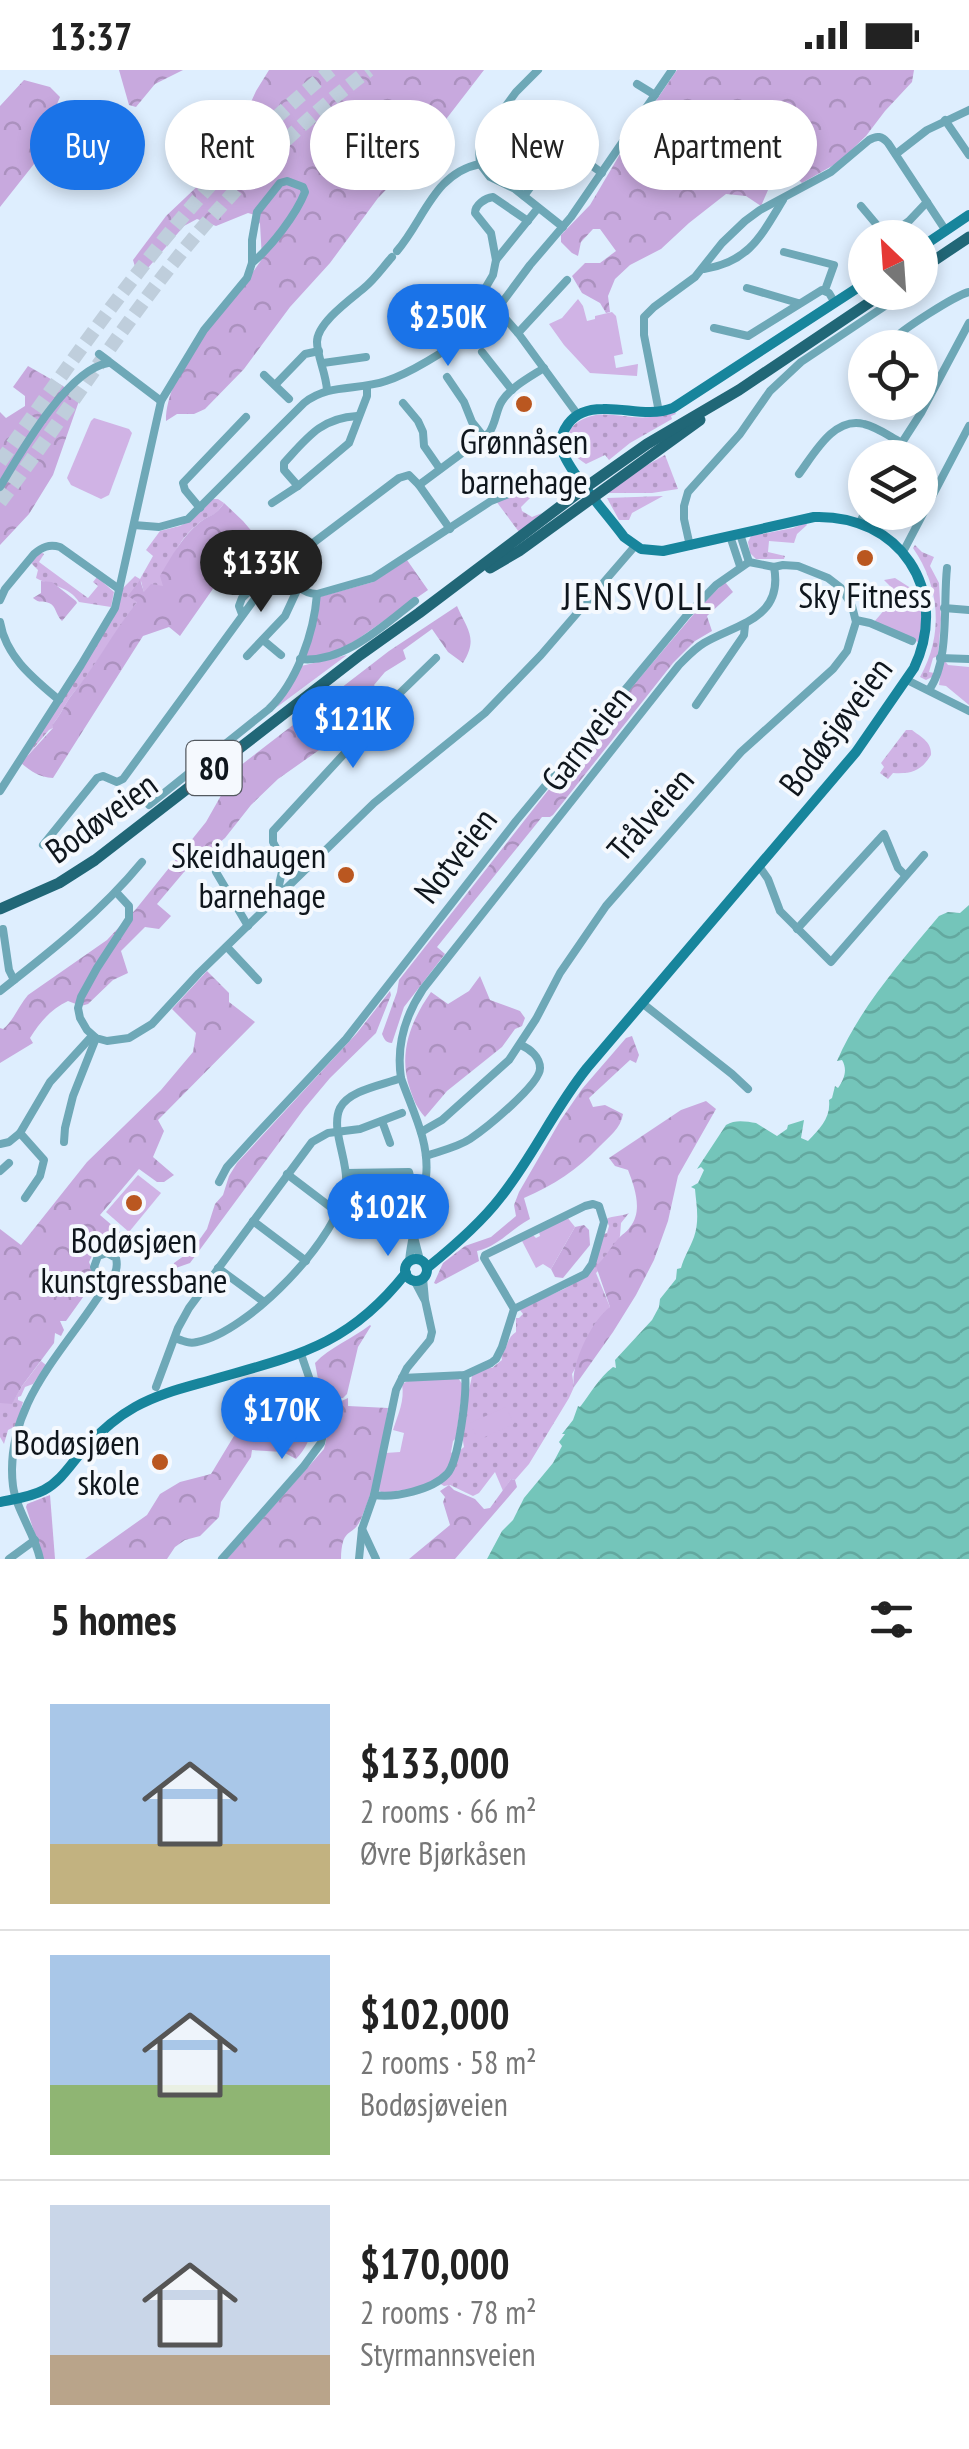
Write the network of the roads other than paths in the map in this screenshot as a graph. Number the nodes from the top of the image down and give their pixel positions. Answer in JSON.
{"nodes":[{"id":1,"x":538,"y":70,"type":"edge"},
{"id":2,"x":672,"y":70,"type":"edge"},
{"id":3,"x":638,"y":84,"type":"dead end"},
{"id":4,"x":655,"y":95,"type":"junction"},
{"id":5,"x":510,"y":100,"type":"edge"},
{"id":6,"x":969,"y":110,"type":"edge"},
{"id":7,"x":945,"y":120,"type":"junction"},
{"id":8,"x":896,"y":154,"type":"junction"},
{"id":9,"x":969,"y":155,"type":"edge"},
{"id":10,"x":475,"y":166,"type":"edge"},
{"id":11,"x":602,"y":173,"type":"junction"},
{"id":12,"x":513,"y":190,"type":"edge"},
{"id":13,"x":524,"y":196,"type":"junction"},
{"id":14,"x":785,"y":196,"type":"junction"},
{"id":15,"x":928,"y":202,"type":"junction"},
{"id":16,"x":860,"y":206,"type":"dead end"},
{"id":17,"x":538,"y":208,"type":"junction"},
{"id":18,"x":969,"y":215,"type":"edge"},
{"id":19,"x":528,"y":220,"type":"junction"},
{"id":20,"x":563,"y":227,"type":"junction"},
{"id":21,"x":946,"y":231,"type":"junction"},
{"id":22,"x":938,"y":236,"type":"edge"},
{"id":23,"x":969,"y":237,"type":"edge"},
{"id":24,"x":784,"y":252,"type":"dead end"},
{"id":25,"x":938,"y":258,"type":"edge"},
{"id":26,"x":496,"y":260,"type":"junction"},
{"id":27,"x":252,"y":263,"type":"junction"},
{"id":28,"x":704,"y":269,"type":"junction"},
{"id":29,"x":566,"y":280,"type":"dead end"},
{"id":30,"x":747,"y":288,"type":"dead end"},
{"id":31,"x":826,"y":290,"type":"junction"},
{"id":32,"x":969,"y":292,"type":"edge"},
{"id":33,"x":848,"y":295,"type":"edge"},
{"id":34,"x":477,"y":296,"type":"junction"},
{"id":35,"x":835,"y":303,"type":"junction"},
{"id":36,"x":798,"y":304,"type":"junction"},
{"id":37,"x":451,"y":307,"type":"junction"},
{"id":38,"x":496,"y":310,"type":"junction"},
{"id":39,"x":858,"y":310,"type":"edge"},
{"id":40,"x":879,"y":310,"type":"edge"},
{"id":41,"x":969,"y":323,"type":"edge"},
{"id":42,"x":714,"y":328,"type":"dead end"},
{"id":43,"x":906,"y":330,"type":"edge"},
{"id":44,"x":518,"y":333,"type":"junction"},
{"id":45,"x":319,"y":351,"type":"junction"},
{"id":46,"x":482,"y":352,"type":"dead end"},
{"id":47,"x":100,"y":354,"type":"dead end"},
{"id":48,"x":366,"y":357,"type":"dead end"},
{"id":49,"x":323,"y":362,"type":"junction"},
{"id":50,"x":108,"y":363,"type":"junction"},
{"id":51,"x":544,"y":368,"type":"junction"},
{"id":52,"x":264,"y":375,"type":"dead end"},
{"id":53,"x":446,"y":377,"type":"dead end"},
{"id":54,"x":938,"y":382,"type":"edge"},
{"id":55,"x":274,"y":385,"type":"junction"},
{"id":56,"x":366,"y":386,"type":"junction"},
{"id":57,"x":328,"y":390,"type":"junction"},
{"id":58,"x":512,"y":390,"type":"junction"},
{"id":59,"x":289,"y":398,"type":"dead end"},
{"id":60,"x":161,"y":401,"type":"junction"},
{"id":61,"x":404,"y":403,"type":"dead end"},
{"id":62,"x":659,"y":412,"type":"junction"},
{"id":63,"x":578,"y":415,"type":"junction"},
{"id":64,"x":357,"y":416,"type":"junction"},
{"id":65,"x":246,"y":417,"type":"dead end"},
{"id":66,"x":969,"y":426,"type":"edge"},
{"id":67,"x":484,"y":437,"type":"junction"},
{"id":68,"x":896,"y":440,"type":"edge"},
{"id":69,"x":440,"y":469,"type":"junction"},
{"id":70,"x":798,"y":474,"type":"dead end"},
{"id":71,"x":419,"y":484,"type":"junction"},
{"id":72,"x":298,"y":486,"type":"junction"},
{"id":73,"x":0,"y":487,"type":"edge"},
{"id":74,"x":589,"y":491,"type":"junction"},
{"id":75,"x":511,"y":493,"type":"dead end"},
{"id":76,"x":272,"y":503,"type":"dead end"},
{"id":77,"x":200,"y":508,"type":"junction"},
{"id":78,"x":848,"y":517,"type":"edge"},
{"id":79,"x":134,"y":525,"type":"junction"},
{"id":80,"x":450,"y":528,"type":"junction"},
{"id":81,"x":877,"y":530,"type":"edge"},
{"id":82,"x":735,"y":535,"type":"junction"},
{"id":83,"x":635,"y":546,"type":"junction"},
{"id":84,"x":690,"y":546,"type":"junction"},
{"id":85,"x":903,"y":552,"type":"junction"},
{"id":86,"x":744,"y":564,"type":"junction"},
{"id":87,"x":774,"y":567,"type":"junction"},
{"id":88,"x":947,"y":568,"type":"dead end"},
{"id":89,"x":279,"y":569,"type":"junction"},
{"id":90,"x":298,"y":588,"type":"junction"},
{"id":91,"x":119,"y":589,"type":"junction"},
{"id":92,"x":317,"y":594,"type":"junction"},
{"id":93,"x":0,"y":600,"type":"edge"},
{"id":94,"x":417,"y":607,"type":"junction"},
{"id":95,"x":944,"y":608,"type":"junction"},
{"id":96,"x":969,"y":610,"type":"edge"},
{"id":97,"x":856,"y":620,"type":"junction"},
{"id":98,"x":0,"y":622,"type":"edge"},
{"id":99,"x":745,"y":626,"type":"junction"},
{"id":100,"x":264,"y":640,"type":"junction"},
{"id":101,"x":912,"y":641,"type":"dead end"},
{"id":102,"x":281,"y":655,"type":"dead end"},
{"id":103,"x":247,"y":656,"type":"dead end"},
{"id":104,"x":436,"y":658,"type":"dead end"},
{"id":105,"x":940,"y":658,"type":"junction"},
{"id":106,"x":300,"y":659,"type":"junction"},
{"id":107,"x":969,"y":659,"type":"edge"},
{"id":108,"x":907,"y":680,"type":"junction"},
{"id":109,"x":928,"y":690,"type":"junction"},
{"id":110,"x":58,"y":700,"type":"junction"},
{"id":111,"x":696,"y":705,"type":"dead end"},
{"id":112,"x":969,"y":711,"type":"edge"},
{"id":113,"x":0,"y":791,"type":"edge"},
{"id":114,"x":149,"y":806,"type":"dead end"},
{"id":115,"x":43,"y":845,"type":"dead end"},
{"id":116,"x":924,"y":855,"type":"dead end"},
{"id":117,"x":142,"y":862,"type":"dead end"},
{"id":118,"x":759,"y":866,"type":"junction"},
{"id":119,"x":216,"y":872,"type":"dead end"},
{"id":120,"x":905,"y":875,"type":"junction"},
{"id":121,"x":116,"y":892,"type":"junction"},
{"id":122,"x":282,"y":892,"type":"junction"},
{"id":123,"x":0,"y":909,"type":"edge"},
{"id":124,"x":248,"y":926,"type":"junction"},
{"id":125,"x":3,"y":929,"type":"dead end"},
{"id":126,"x":797,"y":929,"type":"junction"},
{"id":127,"x":226,"y":947,"type":"junction"},
{"id":128,"x":14,"y":980,"type":"junction"},
{"id":129,"x":258,"y":980,"type":"dead end"},
{"id":130,"x":0,"y":991,"type":"edge"},
{"id":131,"x":642,"y":1003,"type":"junction"},
{"id":132,"x":94,"y":1037,"type":"junction"},
{"id":133,"x":521,"y":1045,"type":"junction"},
{"id":134,"x":401,"y":1078,"type":"junction"},
{"id":135,"x":748,"y":1089,"type":"dead end"},
{"id":136,"x":402,"y":1113,"type":"dead end"},
{"id":137,"x":382,"y":1121,"type":"junction"},
{"id":138,"x":338,"y":1131,"type":"junction"},
{"id":139,"x":20,"y":1132,"type":"junction"},
{"id":140,"x":422,"y":1132,"type":"junction"},
{"id":141,"x":64,"y":1142,"type":"dead end"},
{"id":142,"x":390,"y":1143,"type":"dead end"},
{"id":143,"x":0,"y":1144,"type":"edge"},
{"id":144,"x":426,"y":1156,"type":"junction"},
{"id":145,"x":9,"y":1164,"type":"dead end"},
{"id":146,"x":0,"y":1171,"type":"edge"},
{"id":147,"x":346,"y":1173,"type":"junction"},
{"id":148,"x":288,"y":1174,"type":"junction"},
{"id":149,"x":411,"y":1180,"type":"dead end"},
{"id":150,"x":219,"y":1182,"type":"dead end"},
{"id":151,"x":25,"y":1198,"type":"dead end"},
{"id":152,"x":388,"y":1200,"type":"dead end"},
{"id":153,"x":339,"y":1208,"type":"junction"},
{"id":154,"x":253,"y":1222,"type":"junction"},
{"id":155,"x":382,"y":1224,"type":"junction"},
{"id":156,"x":396,"y":1230,"type":"dead end"},
{"id":157,"x":306,"y":1261,"type":"junction"},
{"id":158,"x":218,"y":1268,"type":"junction"},
{"id":159,"x":416,"y":1270,"type":"junction"},
{"id":160,"x":106,"y":1285,"type":"dead end"},
{"id":161,"x":264,"y":1302,"type":"junction"},
{"id":162,"x":514,"y":1309,"type":"junction"},
{"id":163,"x":175,"y":1338,"type":"junction"},
{"id":164,"x":301,"y":1354,"type":"junction"},
{"id":165,"x":465,"y":1374,"type":"junction"},
{"id":166,"x":402,"y":1378,"type":"junction"},
{"id":167,"x":156,"y":1387,"type":"dead end"},
{"id":168,"x":374,"y":1495,"type":"junction"},
{"id":169,"x":16,"y":1499,"type":"junction"},
{"id":170,"x":0,"y":1502,"type":"edge"},
{"id":171,"x":362,"y":1530,"type":"junction"},
{"id":172,"x":35,"y":1540,"type":"junction"},
{"id":173,"x":9,"y":1559,"type":"edge"},
{"id":174,"x":40,"y":1559,"type":"edge"},
{"id":175,"x":222,"y":1559,"type":"edge"},
{"id":176,"x":360,"y":1559,"type":"edge"},
{"id":177,"x":376,"y":1559,"type":"edge"}],
"edges":[{"from":1,"to":5,"type":"street"},
{"from":2,"to":4,"type":"street"},
{"from":3,"to":4,"type":"street"},
{"from":4,"to":11,"type":"street"},
{"from":6,"to":7,"type":"street"},
{"from":7,"to":8,"type":"street"},
{"from":7,"to":9,"type":"street"},
{"from":8,"to":14,"type":"street"},
{"from":8,"to":15,"type":"street"},
{"from":10,"to":45,"type":"street"},
{"from":11,"to":13,"type":"street"},
{"from":11,"to":20,"type":"street"},
{"from":12,"to":13,"type":"street"},
{"from":13,"to":17,"type":"street"},
{"from":14,"to":28,"type":"street"},
{"from":14,"to":28,"type":"street"},
{"from":15,"to":16,"type":"street"},
{"from":15,"to":21,"type":"street"},
{"from":17,"to":19,"type":"street"},
{"from":17,"to":20,"type":"street"},
{"from":18,"to":21,"type":"street"},
{"from":19,"to":26,"type":"street"},
{"from":19,"to":26,"type":"street"},
{"from":20,"to":38,"type":"street"},
{"from":21,"to":22,"type":"street"},
{"from":23,"to":25,"type":"main road"},
{"from":24,"to":31,"type":"street"},
{"from":26,"to":34,"type":"street"},
{"from":27,"to":27,"type":"street"},
{"from":27,"to":60,"type":"street"},
{"from":28,"to":62,"type":"street"},
{"from":29,"to":44,"type":"street"},
{"from":30,"to":36,"type":"street"},
{"from":31,"to":35,"type":"street"},
{"from":31,"to":36,"type":"street"},
{"from":32,"to":43,"type":"street"},
{"from":33,"to":35,"type":"street"},
{"from":34,"to":37,"type":"street"},
{"from":34,"to":38,"type":"street"},
{"from":35,"to":62,"type":"street"},
{"from":36,"to":42,"type":"street"},
{"from":37,"to":37,"type":"street"},
{"from":38,"to":44,"type":"street"},
{"from":38,"to":56,"type":"street"},
{"from":39,"to":74,"type":"main road","name":"Bodøveien","number":"80"},
{"from":40,"to":84,"type":"street"},
{"from":41,"to":54,"type":"street"},
{"from":44,"to":51,"type":"street"},
{"from":45,"to":49,"type":"street"},
{"from":45,"to":55,"type":"street"},
{"from":46,"to":58,"type":"street"},
{"from":47,"to":50,"type":"street"},
{"from":48,"to":49,"type":"street"},
{"from":49,"to":57,"type":"street"},
{"from":50,"to":60,"type":"street"},
{"from":50,"to":73,"type":"street"},
{"from":51,"to":58,"type":"street"},
{"from":51,"to":63,"type":"street"},
{"from":52,"to":55,"type":"street"},
{"from":53,"to":67,"type":"street"},
{"from":55,"to":59,"type":"street"},
{"from":56,"to":57,"type":"street"},
{"from":56,"to":64,"type":"street"},
{"from":57,"to":77,"type":"street"},
{"from":58,"to":67,"type":"street"},
{"from":60,"to":79,"type":"street"},
{"from":61,"to":69,"type":"street"},
{"from":62,"to":63,"type":"street"},
{"from":63,"to":74,"type":"street"},
{"from":64,"to":72,"type":"street"},
{"from":64,"to":72,"type":"street"},
{"from":65,"to":77,"type":"street"},
{"from":66,"to":85,"type":"street"},
{"from":67,"to":69,"type":"street"},
{"from":68,"to":70,"type":"street"},
{"from":69,"to":71,"type":"street"},
{"from":71,"to":80,"type":"street"},
{"from":71,"to":89,"type":"street"},
{"from":72,"to":76,"type":"street"},
{"from":74,"to":83,"type":"street"},
{"from":74,"to":94,"type":"main road","name":"Bodøveien","number":"80"},
{"from":75,"to":80,"type":"street"},
{"from":77,"to":79,"type":"street"},
{"from":78,"to":82,"type":"street"},
{"from":79,"to":91,"type":"street"},
{"from":80,"to":92,"type":"street"},
{"from":81,"to":85,"type":"street"},
{"from":82,"to":84,"type":"street"},
{"from":82,"to":86,"type":"street"},
{"from":83,"to":84,"type":"street"},
{"from":83,"to":122,"type":"street"},
{"from":85,"to":108,"type":"street","name":"Bodøsjøveien"},
{"from":86,"to":87,"type":"street"},
{"from":86,"to":150,"type":"street","name":"Notveien"},
{"from":87,"to":97,"type":"street"},
{"from":87,"to":99,"type":"street"},
{"from":88,"to":95,"type":"street"},
{"from":89,"to":90,"type":"street"},
{"from":89,"to":115,"type":"street"},
{"from":90,"to":92,"type":"street"},
{"from":90,"to":100,"type":"street"},
{"from":91,"to":93,"type":"street"},
{"from":91,"to":110,"type":"street"},
{"from":92,"to":106,"type":"street"},
{"from":94,"to":106,"type":"street"},
{"from":94,"to":123,"type":"main road","name":"Bodøveien","number":"80"},
{"from":95,"to":96,"type":"street"},
{"from":95,"to":105,"type":"street"},
{"from":97,"to":101,"type":"street"},
{"from":97,"to":133,"type":"street","name":"Trålveien"},
{"from":98,"to":110,"type":"street"},
{"from":99,"to":111,"type":"street"},
{"from":99,"to":134,"type":"street","name":"Garnveien"},
{"from":100,"to":102,"type":"street"},
{"from":100,"to":103,"type":"street"},
{"from":104,"to":122,"type":"street"},
{"from":105,"to":107,"type":"street"},
{"from":105,"to":109,"type":"street"},
{"from":106,"to":114,"type":"street"},
{"from":108,"to":109,"type":"street"},
{"from":108,"to":118,"type":"street","name":"Bodøsjøveien"},
{"from":109,"to":112,"type":"street"},
{"from":110,"to":113,"type":"street"},
{"from":116,"to":120,"type":"street"},
{"from":117,"to":121,"type":"street"},
{"from":118,"to":126,"type":"street"},
{"from":118,"to":131,"type":"street","name":"Bodøsjøveien"},
{"from":119,"to":124,"type":"street"},
{"from":120,"to":126,"type":"street"},
{"from":120,"to":126,"type":"street"},
{"from":121,"to":128,"type":"street"},
{"from":121,"to":132,"type":"street"},
{"from":122,"to":124,"type":"street"},
{"from":124,"to":127,"type":"street"},
{"from":125,"to":128,"type":"street"},
{"from":127,"to":129,"type":"street"},
{"from":127,"to":132,"type":"street"},
{"from":128,"to":130,"type":"street"},
{"from":131,"to":135,"type":"street"},
{"from":131,"to":159,"type":"street","name":"Bodøsjøveien"},
{"from":132,"to":139,"type":"street"},
{"from":132,"to":141,"type":"street"},
{"from":133,"to":140,"type":"street","name":"Trålveien"},
{"from":133,"to":144,"type":"street"},
{"from":134,"to":138,"type":"street"},
{"from":134,"to":140,"type":"street","name":"Garnveien"},
{"from":136,"to":137,"type":"street"},
{"from":137,"to":138,"type":"street"},
{"from":137,"to":142,"type":"street"},
{"from":138,"to":147,"type":"street"},
{"from":138,"to":148,"type":"street"},
{"from":139,"to":143,"type":"street"},
{"from":139,"to":151,"type":"street"},
{"from":140,"to":144,"type":"street","name":"Garnveien"},
{"from":144,"to":159,"type":"street","name":"Garnveien"},
{"from":145,"to":146,"type":"street"},
{"from":147,"to":149,"type":"street"},
{"from":147,"to":153,"type":"street"},
{"from":148,"to":153,"type":"street"},
{"from":148,"to":154,"type":"street"},
{"from":152,"to":155,"type":"street"},
{"from":153,"to":155,"type":"street"},
{"from":153,"to":157,"type":"street"},
{"from":154,"to":157,"type":"street"},
{"from":154,"to":158,"type":"street"},
{"from":155,"to":156,"type":"street"},
{"from":157,"to":161,"type":"street"},
{"from":158,"to":161,"type":"street"},
{"from":158,"to":163,"type":"street"},
{"from":159,"to":164,"type":"street","name":"Bodøsjøveien"},
{"from":159,"to":166,"type":"street","name":"Garnveien"},
{"from":160,"to":169,"type":"street"},
{"from":161,"to":163,"type":"street"},
{"from":162,"to":162,"type":"street"},
{"from":162,"to":165,"type":"street"},
{"from":163,"to":167,"type":"street"},
{"from":164,"to":169,"type":"street","name":"Bodøsjøveien"},
{"from":164,"to":175,"type":"street"},
{"from":165,"to":166,"type":"street"},
{"from":165,"to":168,"type":"street"},
{"from":166,"to":168,"type":"street"},
{"from":168,"to":171,"type":"street"},
{"from":169,"to":170,"type":"street","name":"Bodøsjøveien"},
{"from":169,"to":172,"type":"street"},
{"from":171,"to":176,"type":"street"},
{"from":171,"to":177,"type":"street"},
{"from":172,"to":173,"type":"street"},
{"from":172,"to":174,"type":"street"}]}
